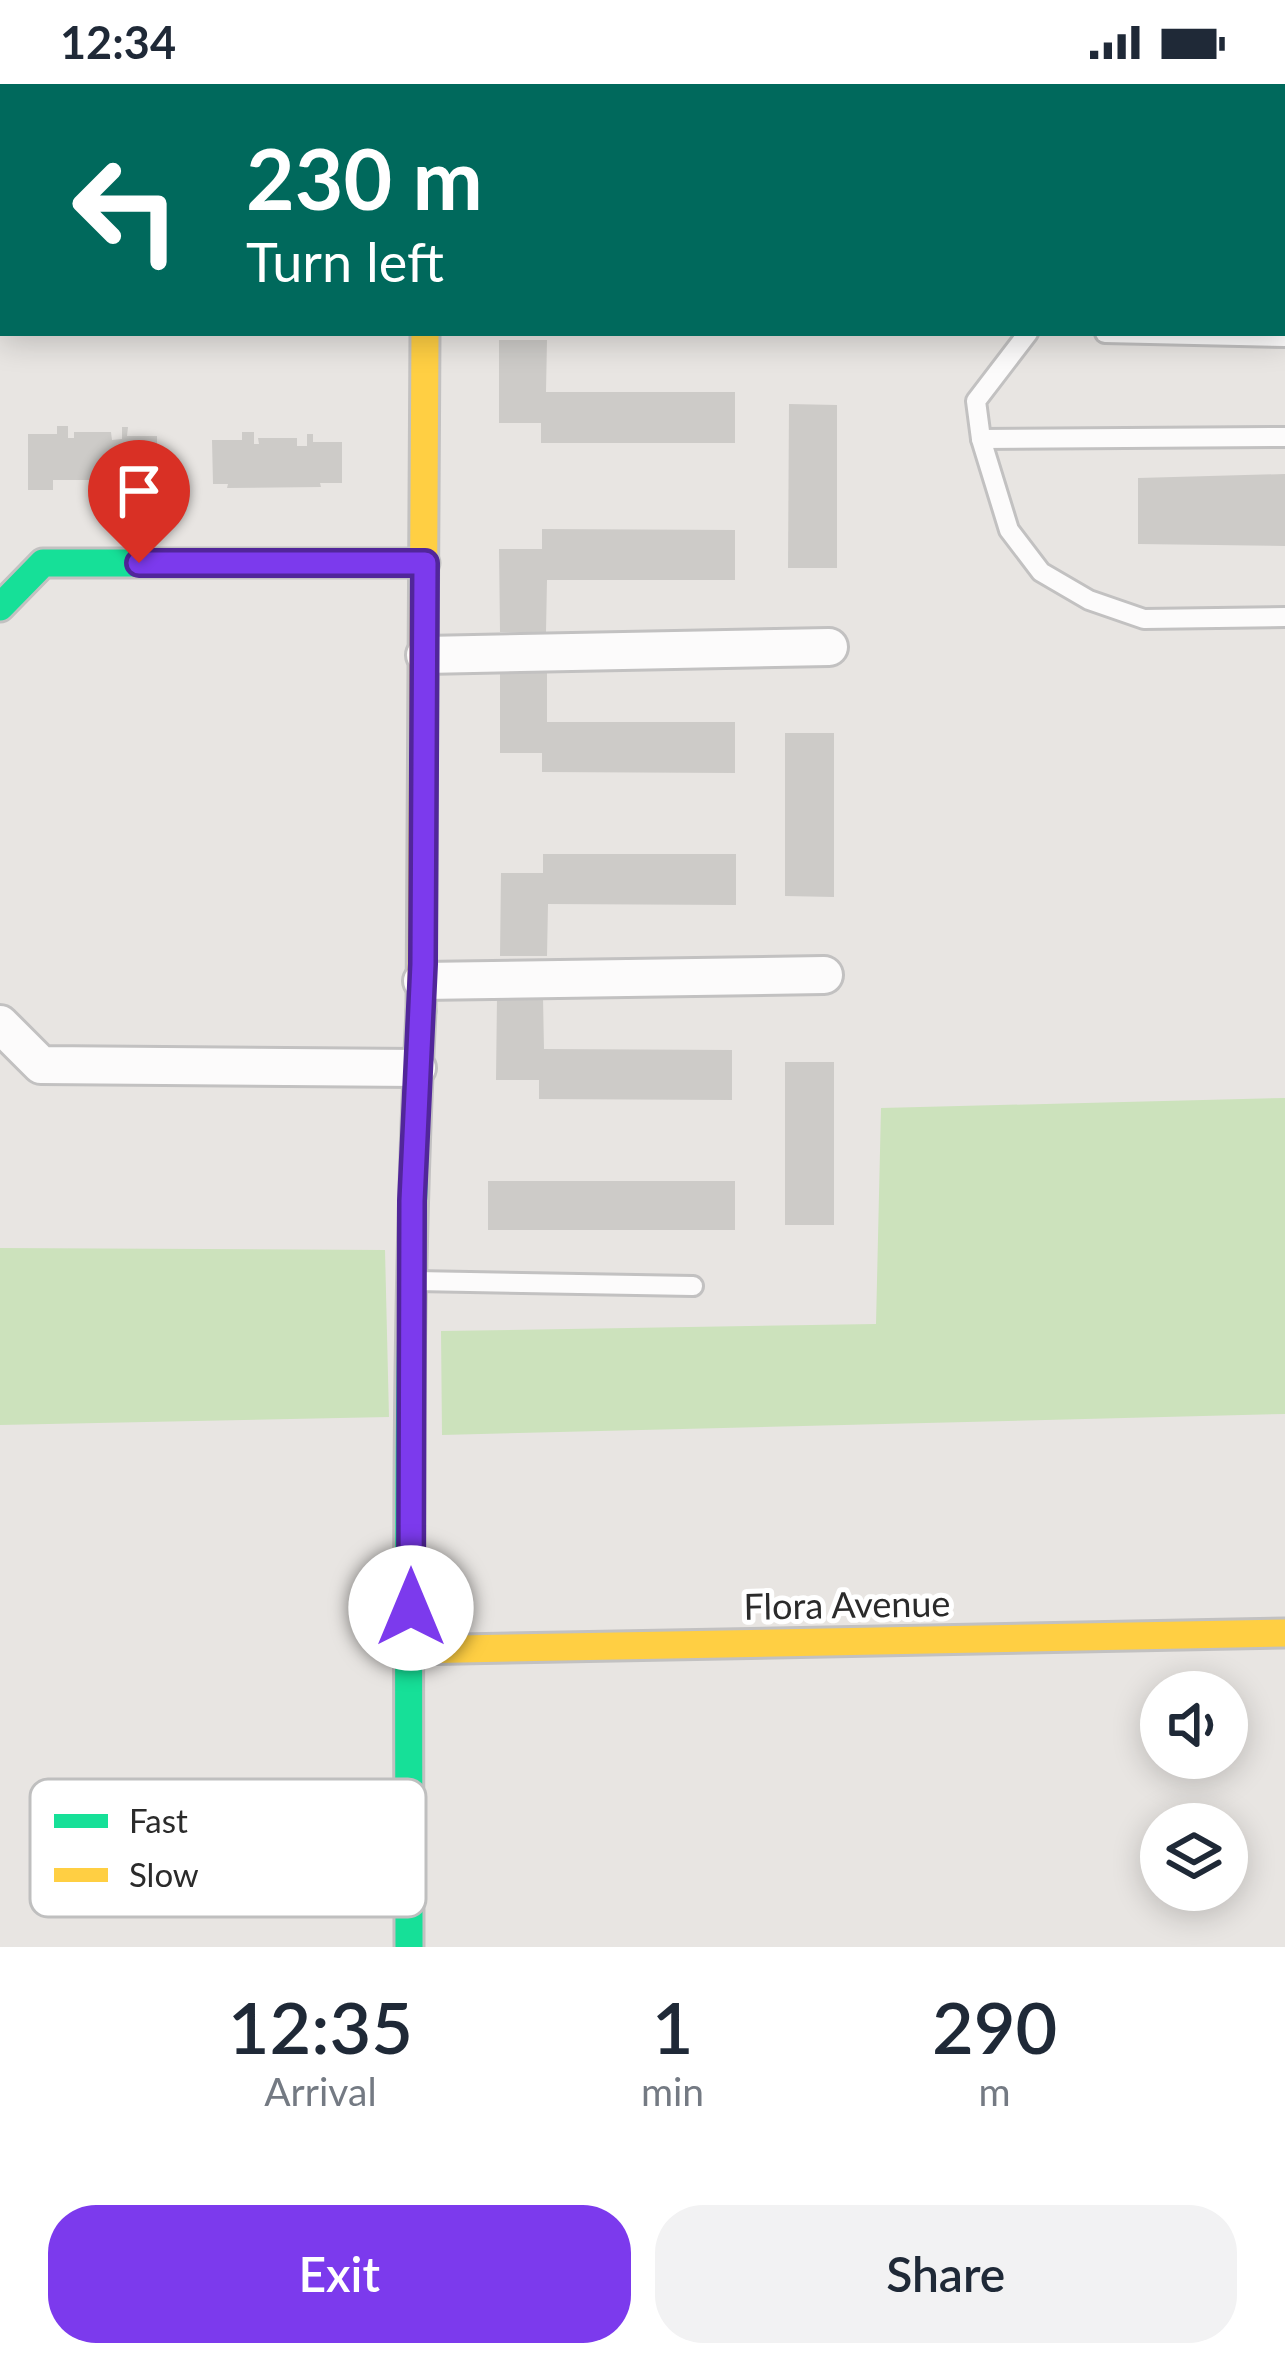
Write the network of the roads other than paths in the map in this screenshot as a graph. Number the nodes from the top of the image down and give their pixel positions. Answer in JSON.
{"nodes":[{"id":1,"x":425,"y":336,"type":"edge"},
{"id":2,"x":1026,"y":336,"type":"edge"},
{"id":3,"x":1240,"y":336,"type":"edge"},
{"id":4,"x":1285,"y":337,"type":"edge"},
{"id":5,"x":1285,"y":437,"type":"edge"},
{"id":6,"x":981,"y":439,"type":"junction"},
{"id":7,"x":425,"y":563,"type":"junction"},
{"id":8,"x":0,"y":607,"type":"edge"},
{"id":9,"x":1285,"y":617,"type":"edge"},
{"id":10,"x":829,"y":647,"type":"dead end"},
{"id":11,"x":425,"y":655,"type":"junction"},
{"id":12,"x":824,"y":975,"type":"dead end"},
{"id":13,"x":422,"y":981,"type":"junction"},
{"id":14,"x":0,"y":1024,"type":"edge"},
{"id":15,"x":417,"y":1068,"type":"junction"},
{"id":16,"x":412,"y":1280,"type":"junction"},
{"id":17,"x":693,"y":1286,"type":"dead end"},
{"id":18,"x":1285,"y":1633,"type":"edge"},
{"id":19,"x":411,"y":1650,"type":"junction"},
{"id":20,"x":411,"y":1779,"type":"edge"},
{"id":21,"x":410,"y":1917,"type":"edge"},
{"id":22,"x":410,"y":1947,"type":"edge"}],
"edges":[{"from":1,"to":7,"type":"street"},
{"from":2,"to":6,"type":"lane"},
{"from":3,"to":4,"type":"lane"},
{"from":5,"to":6,"type":"lane"},
{"from":6,"to":9,"type":"lane"},
{"from":7,"to":8,"type":"street"},
{"from":7,"to":11,"type":"street"},
{"from":10,"to":11,"type":"street"},
{"from":11,"to":13,"type":"street"},
{"from":12,"to":13,"type":"street"},
{"from":13,"to":15,"type":"street"},
{"from":14,"to":15,"type":"street"},
{"from":15,"to":16,"type":"street"},
{"from":16,"to":17,"type":"lane"},
{"from":16,"to":19,"type":"street"},
{"from":18,"to":19,"type":"street","name":"Flora Avenue"},
{"from":19,"to":20,"type":"street"},
{"from":21,"to":22,"type":"street"}]}
